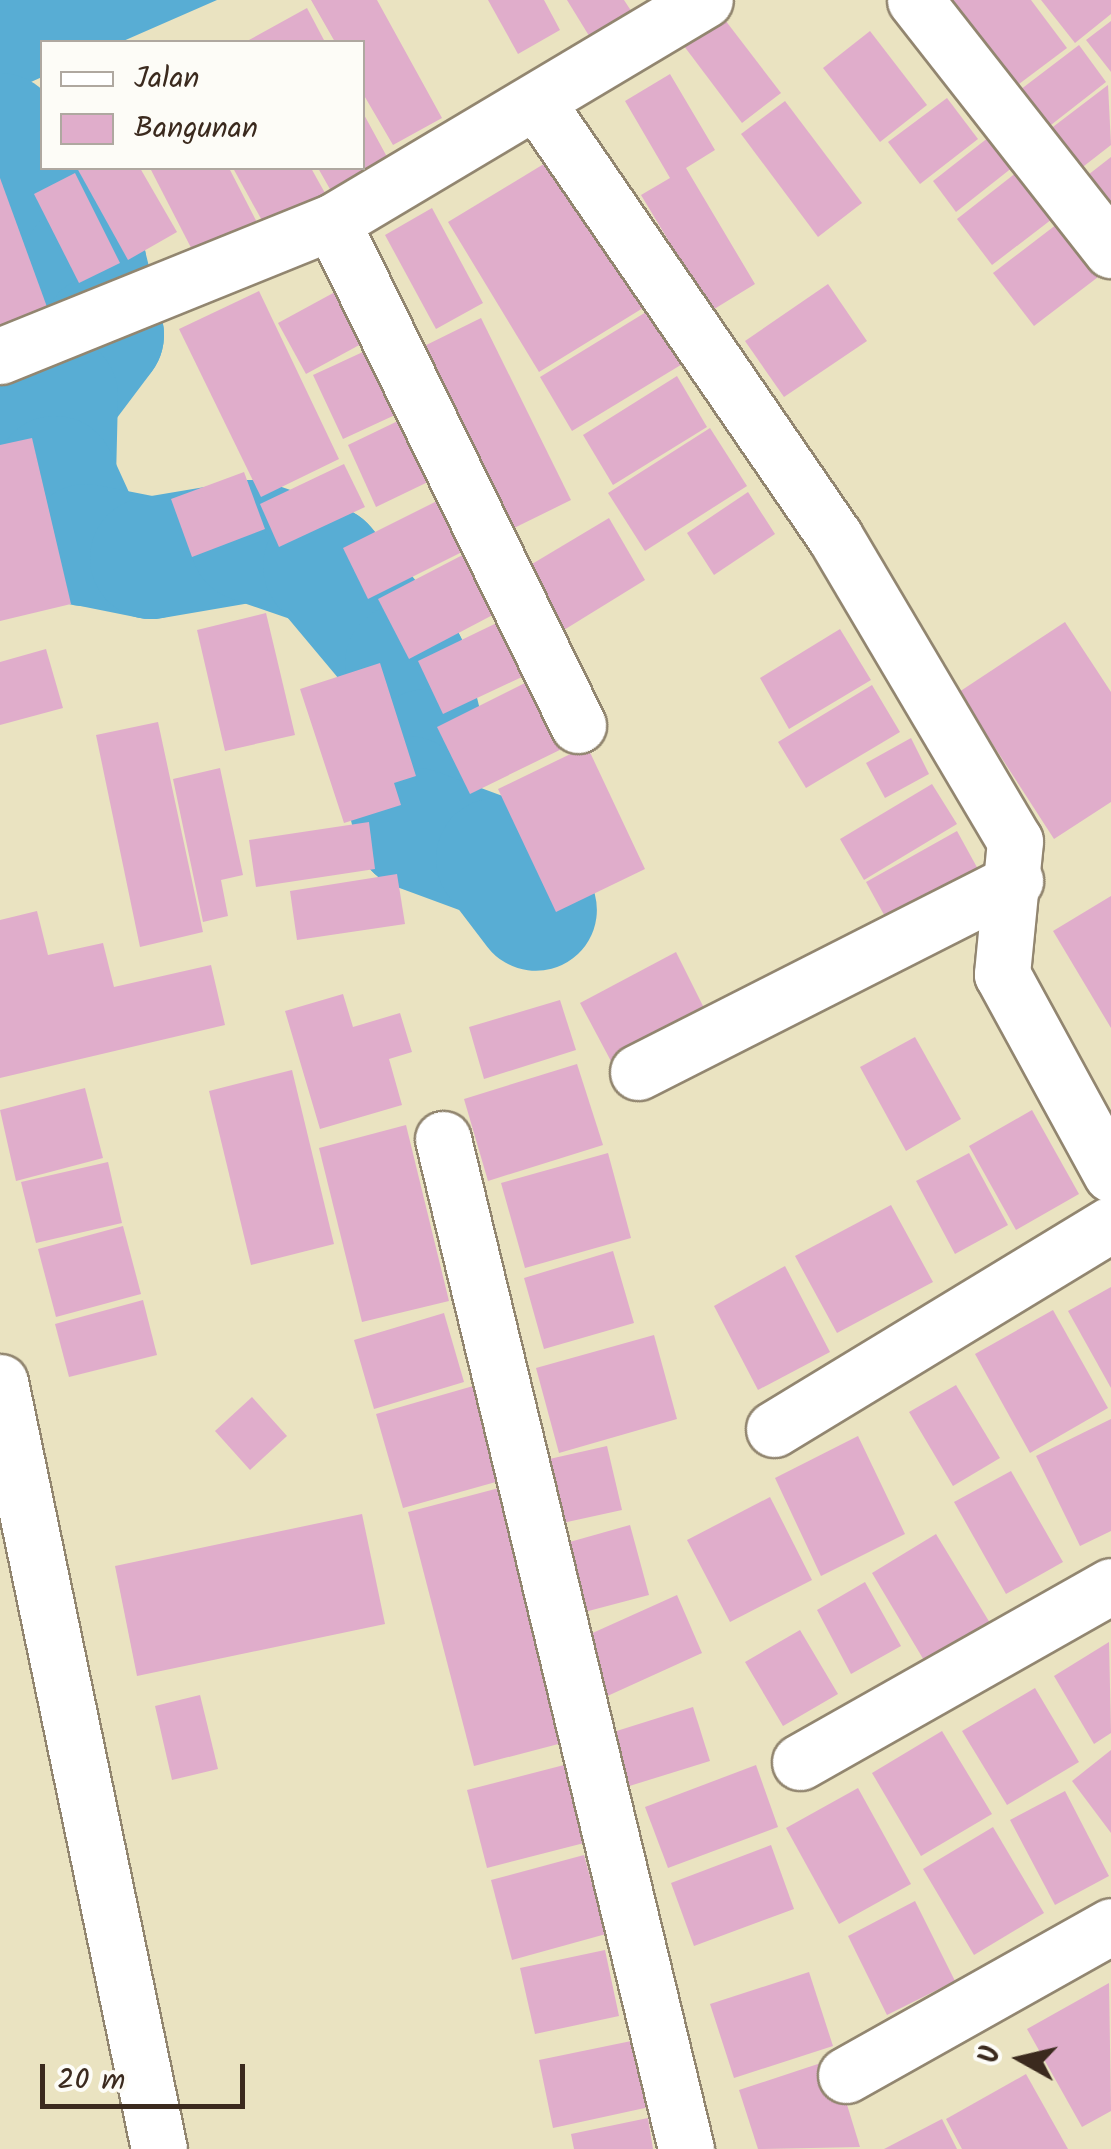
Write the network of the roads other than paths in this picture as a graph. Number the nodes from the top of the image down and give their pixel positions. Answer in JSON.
{"nodes":[{"id":1,"x":705,"y":0,"type":"edge"},
{"id":2,"x":914,"y":0,"type":"edge"},
{"id":3,"x":538,"y":104,"type":"junction"},
{"id":4,"x":332,"y":222,"type":"junction"},
{"id":5,"x":1111,"y":250,"type":"edge"},
{"id":6,"x":0,"y":356,"type":"edge"},
{"id":7,"x":578,"y":725,"type":"dead end"},
{"id":8,"x":1015,"y":881,"type":"junction"},
{"id":9,"x":638,"y":1072,"type":"dead end"},
{"id":10,"x":443,"y":1139,"type":"dead end"},
{"id":11,"x":1111,"y":1174,"type":"edge"},
{"id":12,"x":1111,"y":1224,"type":"edge"},
{"id":13,"x":0,"y":1382,"type":"edge"},
{"id":14,"x":774,"y":1429,"type":"dead end"},
{"id":15,"x":1111,"y":1586,"type":"edge"},
{"id":16,"x":800,"y":1762,"type":"dead end"},
{"id":17,"x":1111,"y":1926,"type":"edge"},
{"id":18,"x":846,"y":2075,"type":"dead end"},
{"id":19,"x":159,"y":2149,"type":"edge"},
{"id":20,"x":686,"y":2149,"type":"edge"}],
"edges":[{"from":1,"to":3,"type":"street"},
{"from":2,"to":5,"type":"street"},
{"from":3,"to":4,"type":"street"},
{"from":3,"to":8,"type":"street"},
{"from":4,"to":6,"type":"street"},
{"from":4,"to":7,"type":"street"},
{"from":8,"to":9,"type":"street"},
{"from":8,"to":11,"type":"street"},
{"from":10,"to":20,"type":"street"},
{"from":12,"to":14,"type":"street"},
{"from":13,"to":19,"type":"street"},
{"from":15,"to":16,"type":"street"},
{"from":17,"to":18,"type":"street"}]}
